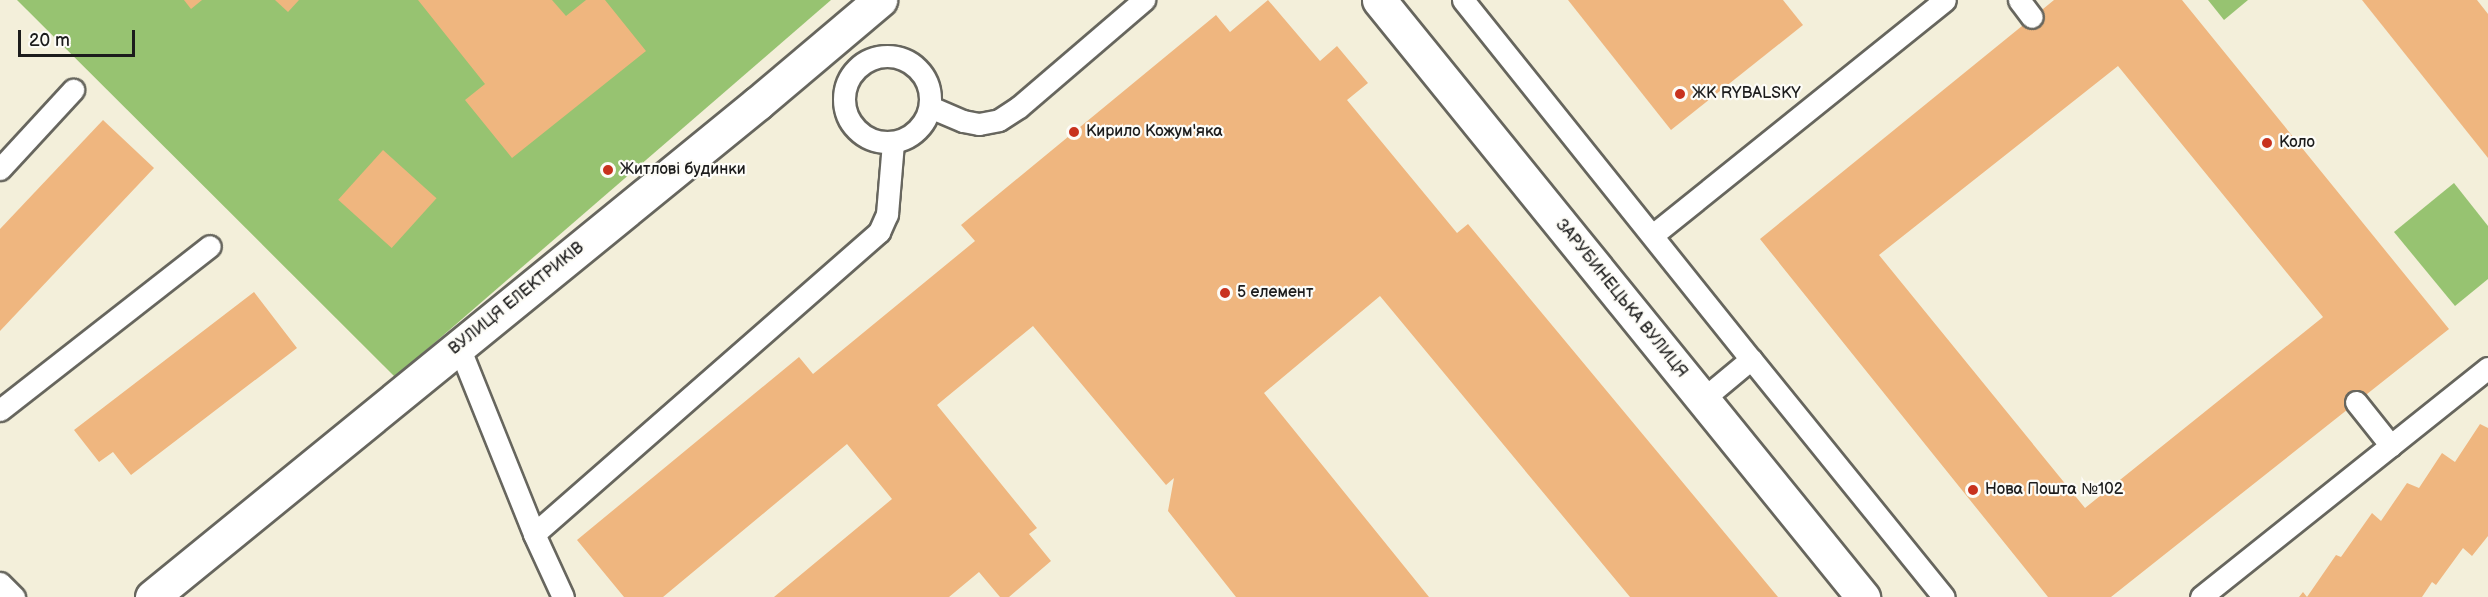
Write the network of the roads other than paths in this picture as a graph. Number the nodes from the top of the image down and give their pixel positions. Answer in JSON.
{"nodes":[{"id":1,"x":880,"y":0,"type":"edge"},
{"id":2,"x":1144,"y":0,"type":"edge"},
{"id":3,"x":1379,"y":0,"type":"edge"},
{"id":4,"x":1463,"y":0,"type":"edge"},
{"id":5,"x":1945,"y":0,"type":"edge"},
{"id":6,"x":2019,"y":0,"type":"edge"},
{"id":7,"x":2032,"y":17,"type":"dead end"},
{"id":8,"x":834,"y":38,"type":"junction"},
{"id":9,"x":857,"y":68,"type":"junction"},
{"id":10,"x":73,"y":90,"type":"dead end"},
{"id":11,"x":930,"y":107,"type":"junction"},
{"id":12,"x":893,"y":142,"type":"junction"},
{"id":13,"x":0,"y":169,"type":"edge"},
{"id":14,"x":1653,"y":234,"type":"junction"},
{"id":15,"x":210,"y":246,"type":"dead end"},
{"id":16,"x":459,"y":347,"type":"junction"},
{"id":17,"x":1751,"y":359,"type":"junction"},
{"id":18,"x":2488,"y":368,"type":"edge"},
{"id":19,"x":1703,"y":399,"type":"junction"},
{"id":20,"x":2356,"y":402,"type":"dead end"},
{"id":21,"x":0,"y":410,"type":"edge"},
{"id":22,"x":2391,"y":446,"type":"junction"},
{"id":23,"x":534,"y":534,"type":"junction"},
{"id":24,"x":0,"y":583,"type":"edge"},
{"id":25,"x":14,"y":597,"type":"edge"},
{"id":26,"x":152,"y":597,"type":"edge"},
{"id":27,"x":563,"y":597,"type":"edge"},
{"id":28,"x":1863,"y":597,"type":"edge"},
{"id":29,"x":1944,"y":597,"type":"edge"},
{"id":30,"x":2201,"y":597,"type":"edge"}],
"edges":[{"from":1,"to":8,"type":"street","name":"ВУЛИЦЯ ЕЛЕКТРИКІВ"},
{"from":2,"to":11,"type":"lane"},
{"from":3,"to":19,"type":"street","name":"ЗАРУБИНЕЦЬКА ВУЛИЦЯ"},
{"from":4,"to":14,"type":"lane"},
{"from":5,"to":14,"type":"lane"},
{"from":6,"to":7,"type":"lane"},
{"from":8,"to":9,"type":"lane"},
{"from":8,"to":16,"type":"street","name":"ВУЛИЦЯ ЕЛЕКТРИКІВ"},
{"from":9,"to":11,"type":"lane"},
{"from":9,"to":12,"type":"lane"},
{"from":10,"to":13,"type":"lane"},
{"from":11,"to":12,"type":"lane"},
{"from":12,"to":23,"type":"lane"},
{"from":14,"to":17,"type":"lane"},
{"from":15,"to":21,"type":"lane"},
{"from":16,"to":23,"type":"lane"},
{"from":16,"to":26,"type":"street","name":"ВУЛИЦЯ ЕЛЕКТРИКІВ"},
{"from":17,"to":19,"type":"lane"},
{"from":17,"to":29,"type":"lane"},
{"from":18,"to":22,"type":"lane"},
{"from":19,"to":28,"type":"street","name":"ЗАРУБИНЕЦЬКА ВУЛИЦЯ"},
{"from":20,"to":22,"type":"lane"},
{"from":22,"to":30,"type":"lane"},
{"from":23,"to":27,"type":"lane"},
{"from":24,"to":25,"type":"lane"}]}
